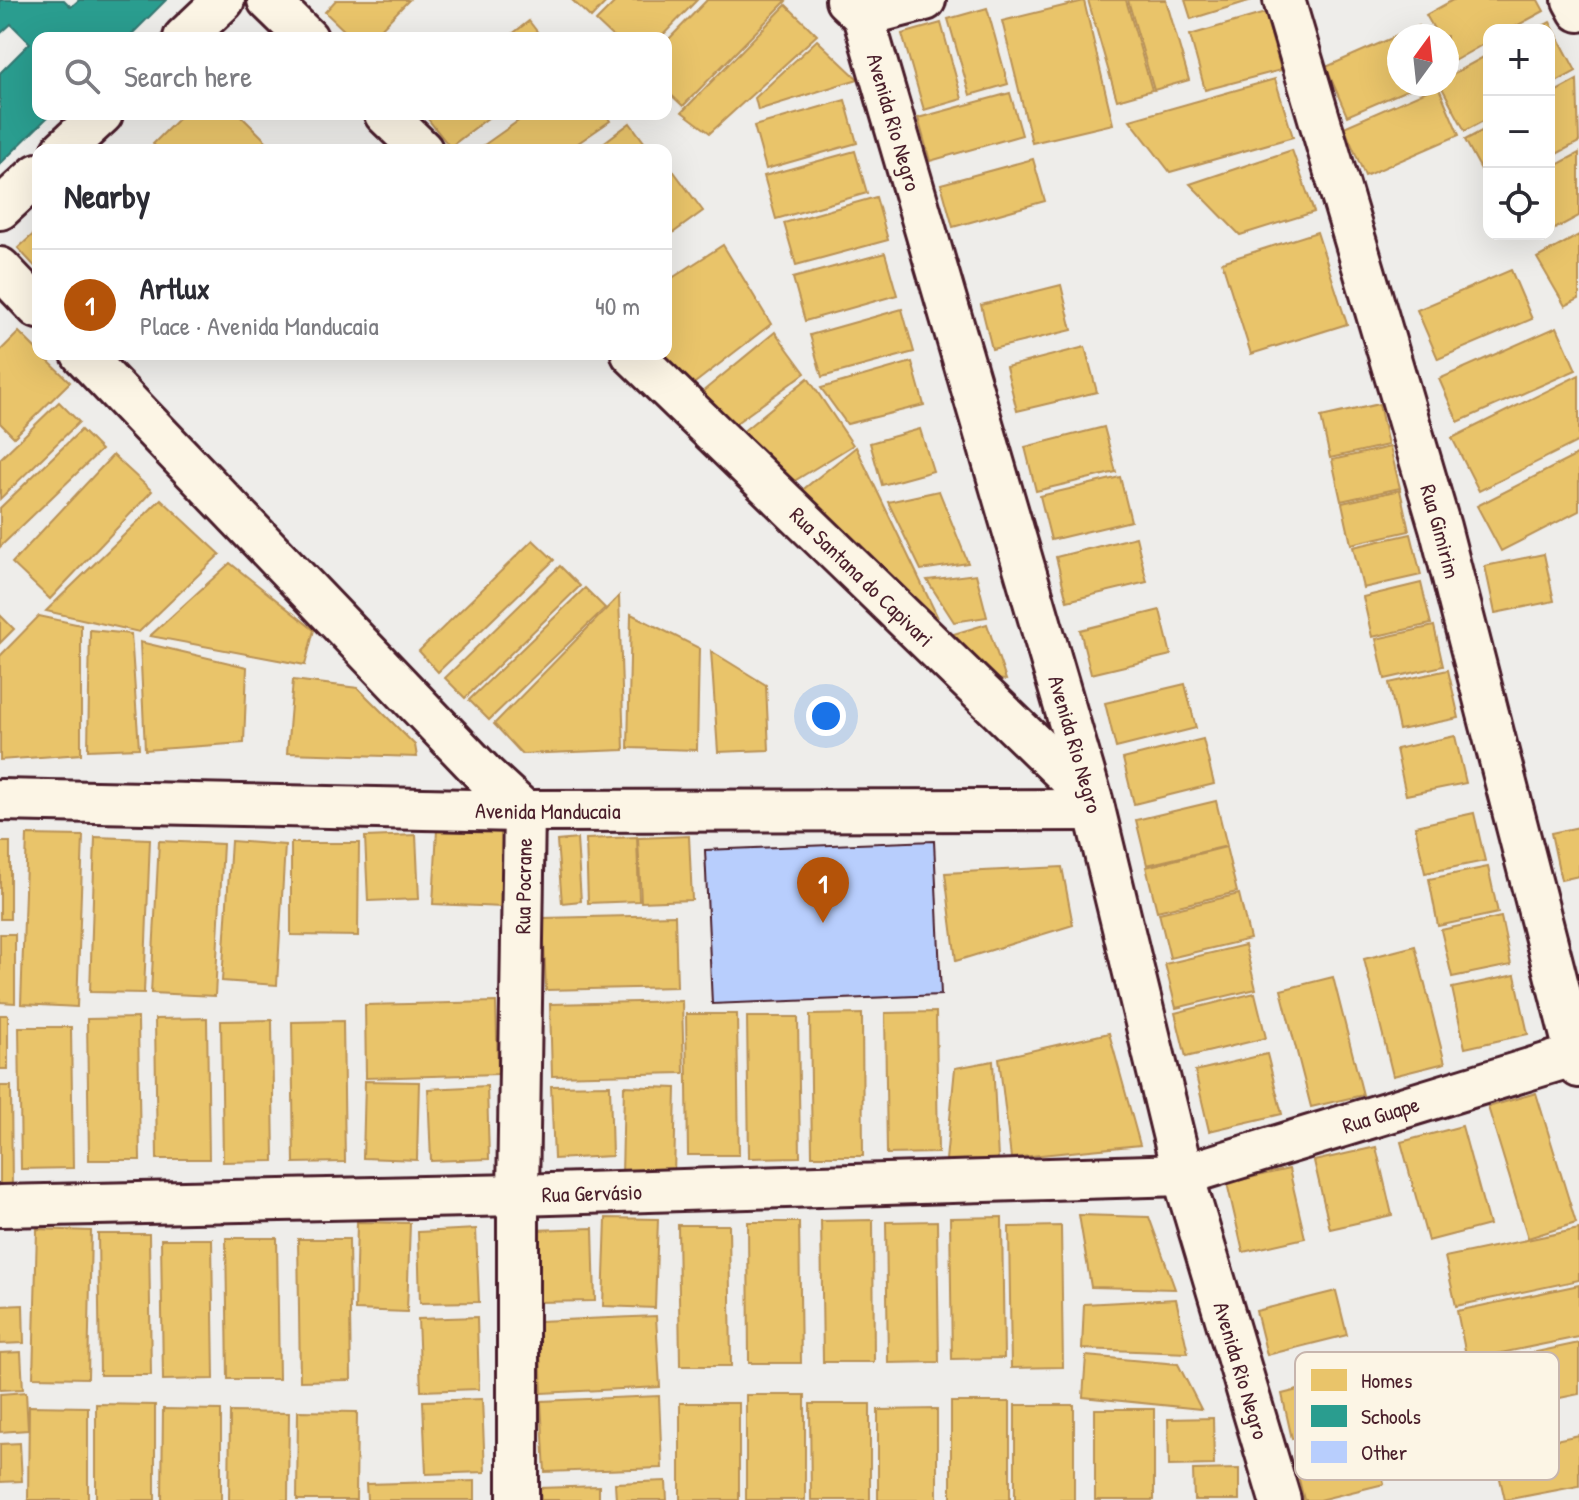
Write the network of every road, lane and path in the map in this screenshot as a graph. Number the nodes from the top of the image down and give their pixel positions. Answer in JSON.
{"nodes":[{"id":1,"x":224,"y":0,"type":"edge"},
{"id":2,"x":268,"y":0,"type":"edge"},
{"id":3,"x":925,"y":0,"type":"edge"},
{"id":4,"x":1284,"y":0,"type":"edge"},
{"id":5,"x":1573,"y":0,"type":"edge"},
{"id":6,"x":854,"y":8,"type":"edge"},
{"id":7,"x":1579,"y":11,"type":"edge"},
{"id":8,"x":190,"y":32,"type":"edge"},
{"id":9,"x":301,"y":32,"type":"edge"},
{"id":10,"x":96,"y":120,"type":"edge"},
{"id":11,"x":391,"y":120,"type":"edge"},
{"id":12,"x":70,"y":144,"type":"edge"},
{"id":13,"x":416,"y":144,"type":"edge"},
{"id":14,"x":32,"y":180,"type":"edge"},
{"id":15,"x":0,"y":209,"type":"edge"},
{"id":16,"x":0,"y":268,"type":"edge"},
{"id":17,"x":32,"y":302,"type":"edge"},
{"id":18,"x":88,"y":360,"type":"edge"},
{"id":19,"x":638,"y":360,"type":"edge"},
{"id":20,"x":0,"y":800,"type":"edge"},
{"id":21,"x":1093,"y":805,"type":"junction"},
{"id":22,"x":524,"y":811,"type":"junction"},
{"id":23,"x":1578,"y":1059,"type":"edge"},
{"id":24,"x":1183,"y":1175,"type":"junction"},
{"id":25,"x":518,"y":1195,"type":"junction"},
{"id":26,"x":0,"y":1206,"type":"edge"},
{"id":27,"x":518,"y":1500,"type":"edge"},
{"id":28,"x":1280,"y":1500,"type":"edge"}],
"edges":[{"from":1,"to":8,"type":"street"},
{"from":2,"to":9,"type":"street"},
{"from":3,"to":6,"type":"street"},
{"from":4,"to":23,"type":"street","name":"Rua Gimirim"},
{"from":5,"to":7,"type":"street"},
{"from":6,"to":21,"type":"street","name":"Avenida Rio Negro"},
{"from":10,"to":12,"type":"street"},
{"from":11,"to":13,"type":"street"},
{"from":14,"to":15,"type":"street"},
{"from":16,"to":17,"type":"street"},
{"from":18,"to":22,"type":"street","name":"Rua Pocrane"},
{"from":19,"to":21,"type":"street","name":"Rua Santana do Capivari"},
{"from":20,"to":22,"type":"street","name":"Avenida Manducaia"},
{"from":21,"to":22,"type":"street","name":"Avenida Manducaia"},
{"from":21,"to":24,"type":"street","name":"Avenida Rio Negro"},
{"from":22,"to":25,"type":"street","name":"Rua Pocrane"},
{"from":23,"to":24,"type":"street","name":"Rua Guape"},
{"from":24,"to":25,"type":"street","name":"Rua Gervásio"},
{"from":24,"to":28,"type":"street","name":"Avenida Rio Negro"},
{"from":25,"to":26,"type":"street","name":"Rua Gervásio"},
{"from":25,"to":27,"type":"street","name":"Rua Pocrane"}]}
